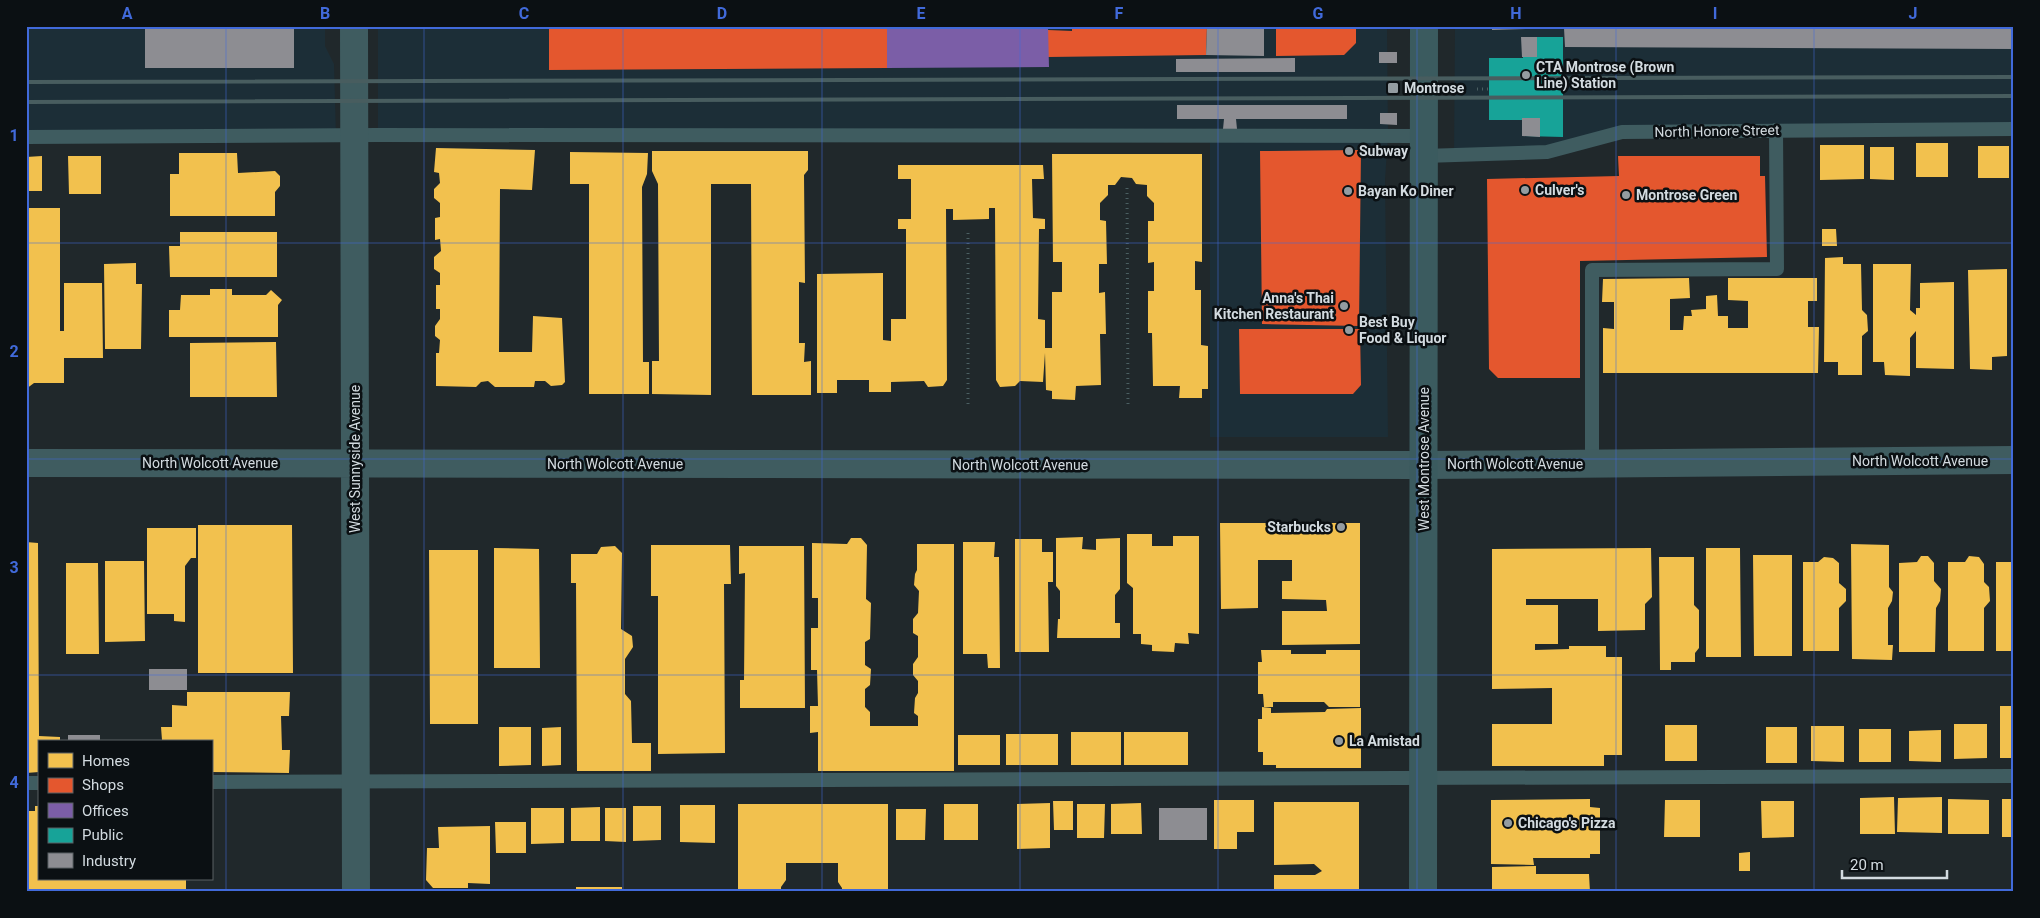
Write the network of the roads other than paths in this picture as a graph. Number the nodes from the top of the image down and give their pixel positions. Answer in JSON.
{"nodes":[{"id":1,"x":354,"y":26,"type":"edge"},
{"id":2,"x":1424,"y":26,"type":"edge"},
{"id":3,"x":2014,"y":129,"type":"edge"},
{"id":4,"x":1776,"y":130,"type":"junction"},
{"id":5,"x":356,"y":136,"type":"junction"},
{"id":6,"x":26,"y":137,"type":"edge"},
{"id":7,"x":1424,"y":146,"type":"junction"},
{"id":8,"x":2014,"y":460,"type":"edge"},
{"id":9,"x":26,"y":463,"type":"edge"},
{"id":10,"x":356,"y":463,"type":"junction"},
{"id":11,"x":1592,"y":464,"type":"junction"},
{"id":12,"x":1423,"y":465,"type":"junction"},
{"id":13,"x":2014,"y":776,"type":"edge"},
{"id":14,"x":1424,"y":778,"type":"junction"},
{"id":15,"x":212,"y":782,"type":"edge"},
{"id":16,"x":355,"y":782,"type":"junction"},
{"id":17,"x":356,"y":892,"type":"edge"},
{"id":18,"x":1424,"y":892,"type":"edge"}],
"edges":[{"from":1,"to":5,"type":"street","name":"West Sunnyside Avenue"},
{"from":2,"to":7,"type":"main road","name":"West Montrose Avenue"},
{"from":3,"to":4,"type":"lane","name":"North Honore Street"},
{"from":4,"to":7,"type":"lane","name":"North Honore Street"},
{"from":4,"to":11,"type":"lane"},
{"from":5,"to":6,"type":"lane","name":"North Honore Street"},
{"from":5,"to":7,"type":"lane","name":"North Honore Street"},
{"from":5,"to":10,"type":"street","name":"West Sunnyside Avenue"},
{"from":7,"to":12,"type":"main road","name":"West Montrose Avenue"},
{"from":8,"to":11,"type":"street","name":"North Wolcott Avenue"},
{"from":9,"to":10,"type":"street","name":"North Wolcott Avenue"},
{"from":10,"to":12,"type":"street","name":"North Wolcott Avenue"},
{"from":10,"to":16,"type":"street","name":"West Sunnyside Avenue"},
{"from":11,"to":12,"type":"street","name":"North Wolcott Avenue"},
{"from":12,"to":14,"type":"main road","name":"West Montrose Avenue"},
{"from":13,"to":14,"type":"lane"},
{"from":14,"to":16,"type":"lane"},
{"from":14,"to":18,"type":"main road","name":"West Montrose Avenue"},
{"from":15,"to":16,"type":"lane"},
{"from":16,"to":17,"type":"street","name":"West Sunnyside Avenue"}]}
